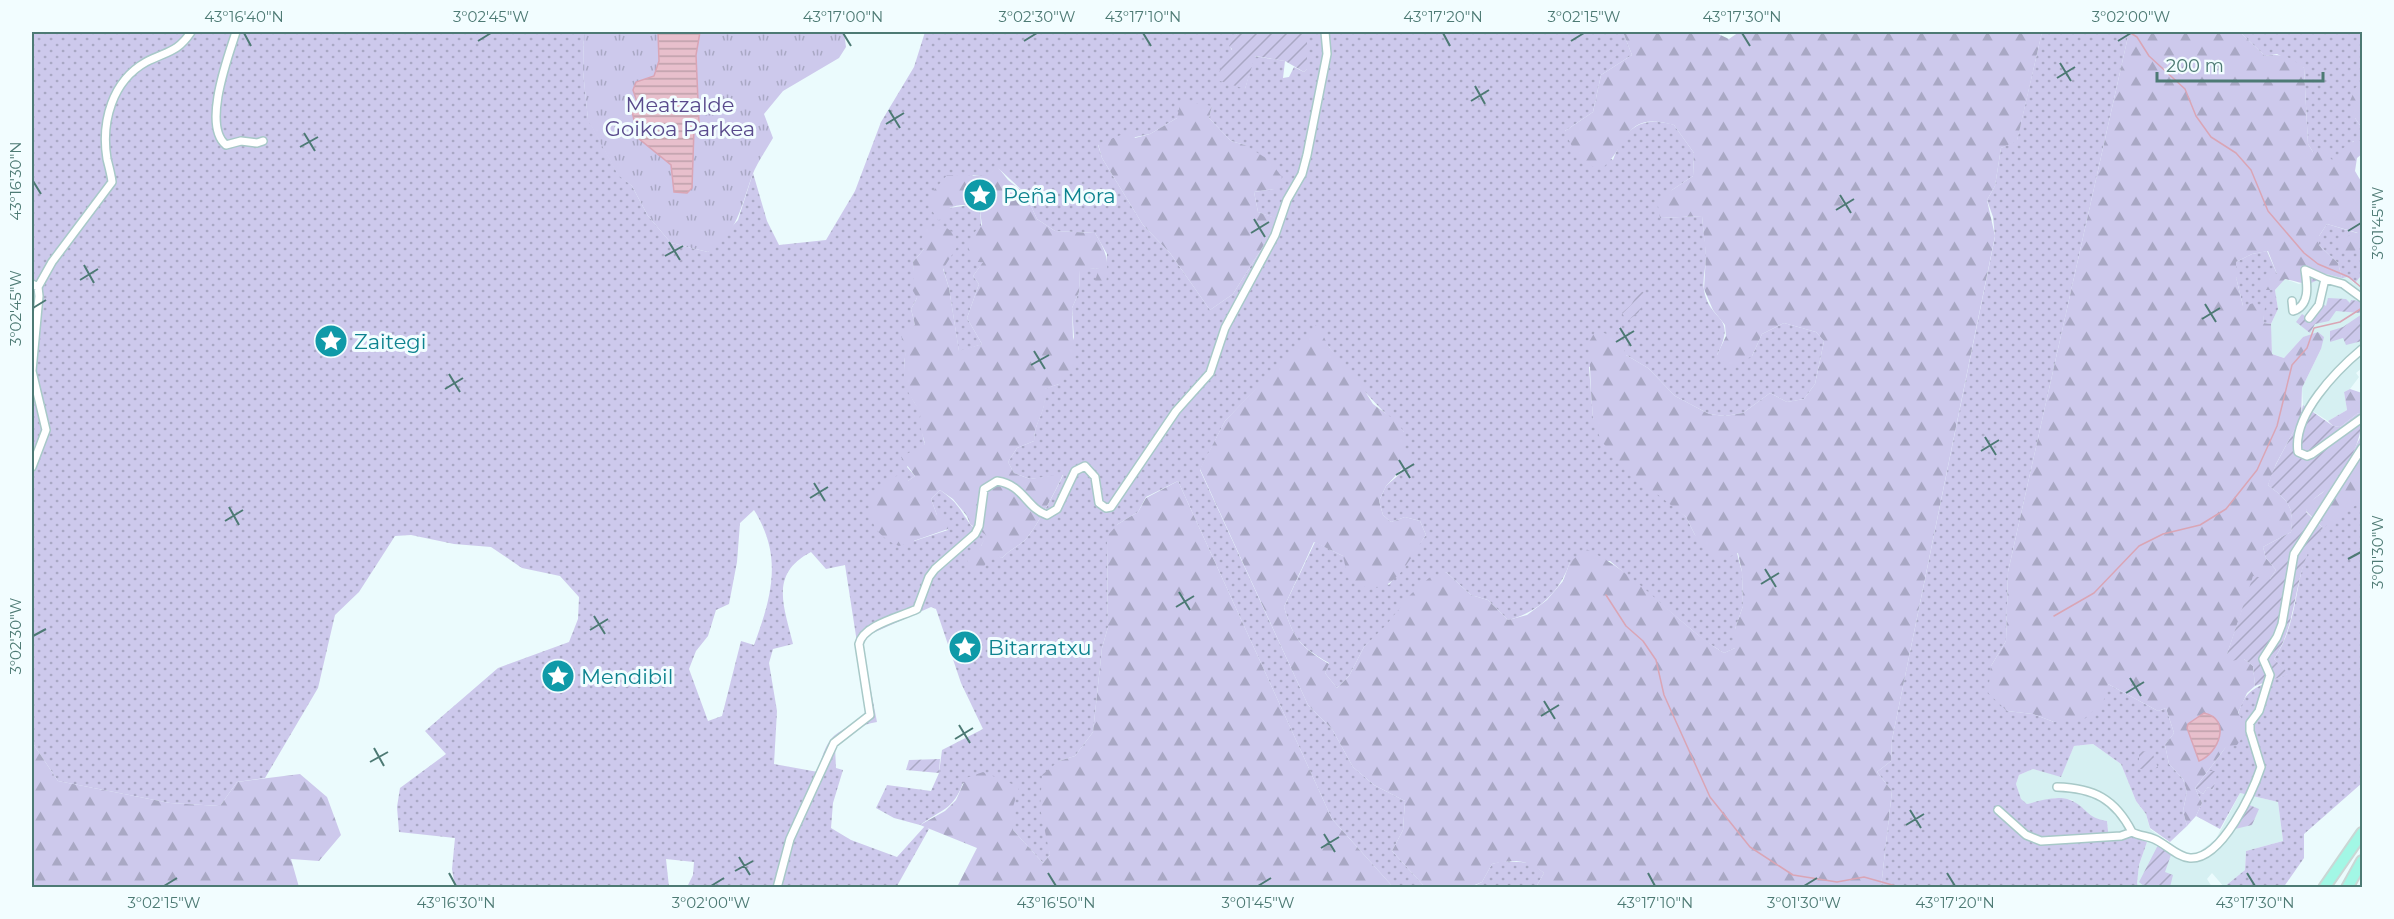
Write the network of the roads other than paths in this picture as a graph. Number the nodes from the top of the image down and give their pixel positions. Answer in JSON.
{"nodes":[{"id":1,"x":191,"y":32,"type":"edge"},
{"id":2,"x":236,"y":32,"type":"edge"},
{"id":3,"x":1325,"y":32,"type":"edge"},
{"id":4,"x":262,"y":141,"type":"dead end"},
{"id":5,"x":2325,"y":279,"type":"junction"},
{"id":6,"x":35,"y":286,"type":"edge"},
{"id":7,"x":2362,"y":298,"type":"edge"},
{"id":8,"x":2292,"y":301,"type":"dead end"},
{"id":9,"x":2309,"y":318,"type":"dead end"},
{"id":10,"x":2362,"y":349,"type":"edge"},
{"id":11,"x":2362,"y":418,"type":"edge"},
{"id":12,"x":2362,"y":448,"type":"edge"},
{"id":13,"x":32,"y":467,"type":"edge"},
{"id":14,"x":2057,"y":787,"type":"dead end"},
{"id":15,"x":1998,"y":810,"type":"dead end"},
{"id":16,"x":2132,"y":832,"type":"junction"},
{"id":17,"x":2362,"y":833,"type":"edge"},
{"id":18,"x":2362,"y":861,"type":"edge"},
{"id":19,"x":777,"y":888,"type":"edge"},
{"id":20,"x":2324,"y":888,"type":"edge"},
{"id":21,"x":2347,"y":888,"type":"edge"}],
"edges":[{"from":1,"to":6,"type":"street"},
{"from":2,"to":4,"type":"street"},
{"from":3,"to":19,"type":"street"},
{"from":5,"to":7,"type":"street"},
{"from":5,"to":8,"type":"street"},
{"from":5,"to":9,"type":"street"},
{"from":6,"to":13,"type":"street"},
{"from":10,"to":11,"type":"street"},
{"from":12,"to":16,"type":"street"},
{"from":14,"to":16,"type":"street"},
{"from":15,"to":16,"type":"street"},
{"from":17,"to":20,"type":"highway"},
{"from":18,"to":21,"type":"highway"}]}
